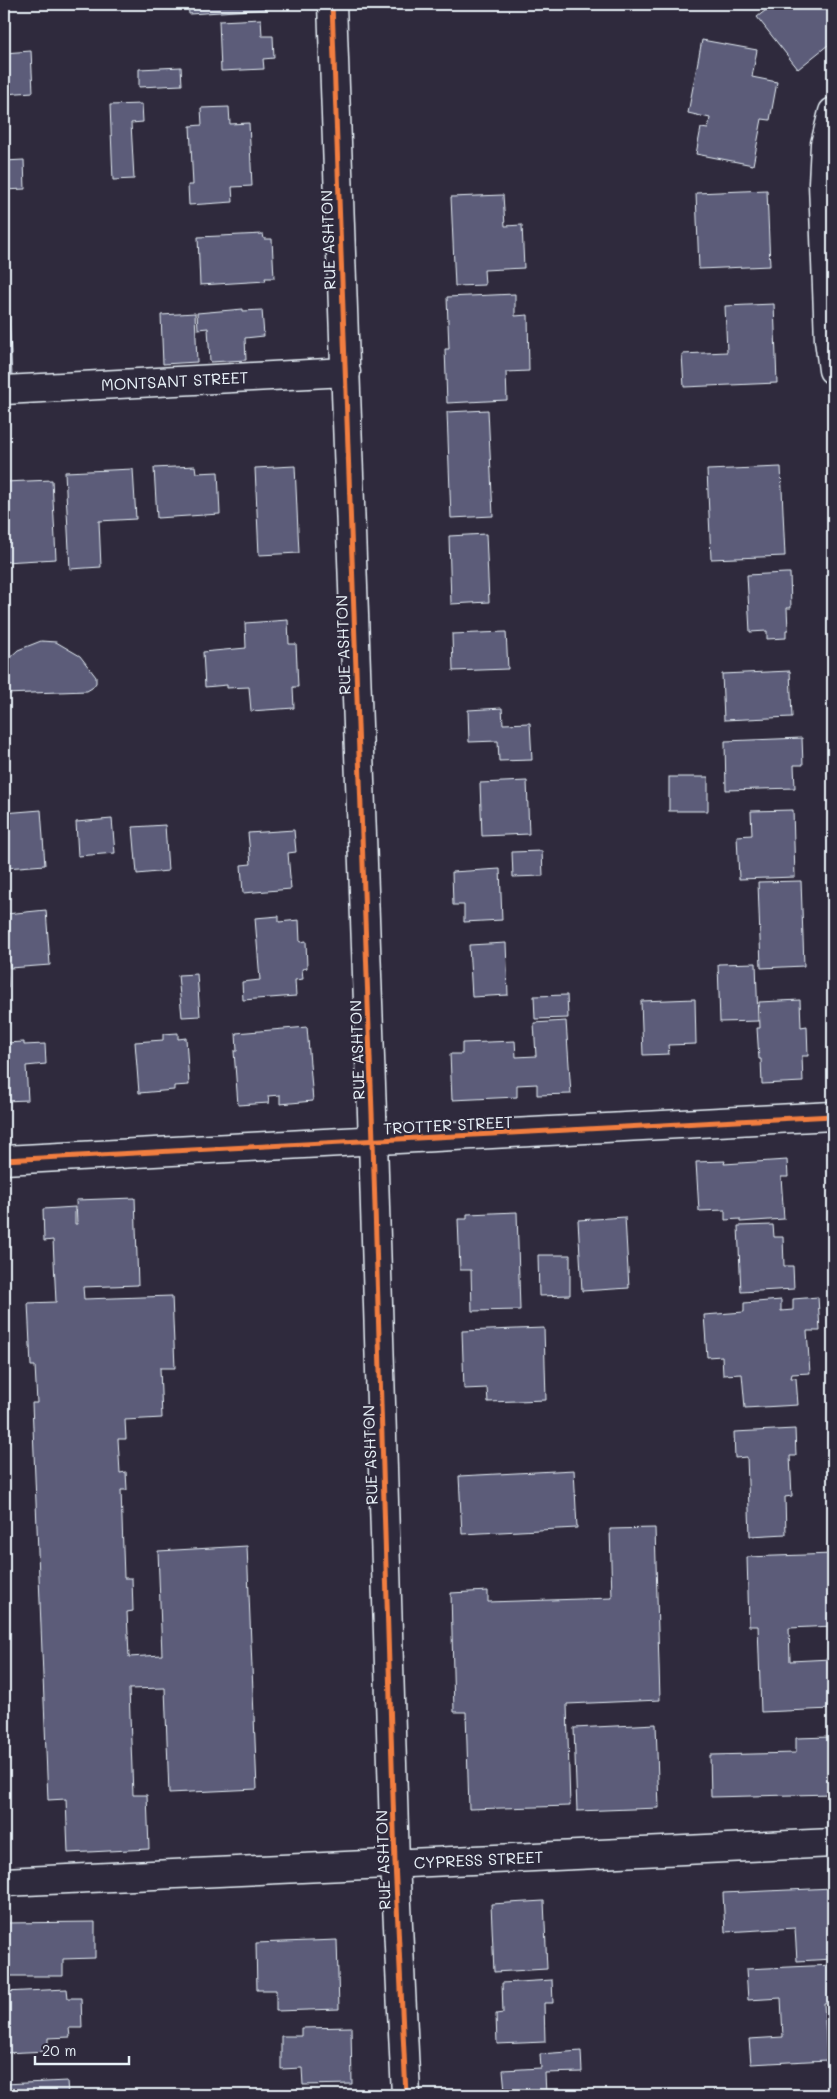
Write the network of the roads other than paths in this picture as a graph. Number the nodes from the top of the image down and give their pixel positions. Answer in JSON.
{"nodes":[{"id":1,"x":332,"y":4,"type":"edge"},
{"id":2,"x":833,"y":112,"type":"edge"},
{"id":3,"x":833,"y":370,"type":"edge"},
{"id":4,"x":346,"y":372,"type":"junction"},
{"id":5,"x":4,"y":390,"type":"edge"},
{"id":6,"x":833,"y":1116,"type":"edge"},
{"id":7,"x":373,"y":1141,"type":"junction"},
{"id":8,"x":4,"y":1160,"type":"edge"},
{"id":9,"x":833,"y":1843,"type":"edge"},
{"id":10,"x":395,"y":1862,"type":"junction"},
{"id":11,"x":4,"y":1882,"type":"edge"},
{"id":12,"x":406,"y":2095,"type":"edge"}],
"edges":[{"from":1,"to":4,"type":"street","name":"RUE ASHTON"},
{"from":2,"to":3,"type":"street"},
{"from":4,"to":5,"type":"street","name":"MONTSANT STREET"},
{"from":4,"to":7,"type":"street","name":"RUE ASHTON"},
{"from":6,"to":7,"type":"street","name":"TROTTER STREET"},
{"from":7,"to":8,"type":"street","name":"TROTTER STREET"},
{"from":7,"to":10,"type":"street","name":"RUE ASHTON"},
{"from":9,"to":10,"type":"street","name":"CYPRESS STREET"},
{"from":10,"to":11,"type":"street","name":"CYPRESS STREET"},
{"from":10,"to":12,"type":"street","name":"RUE ASHTON"}]}
